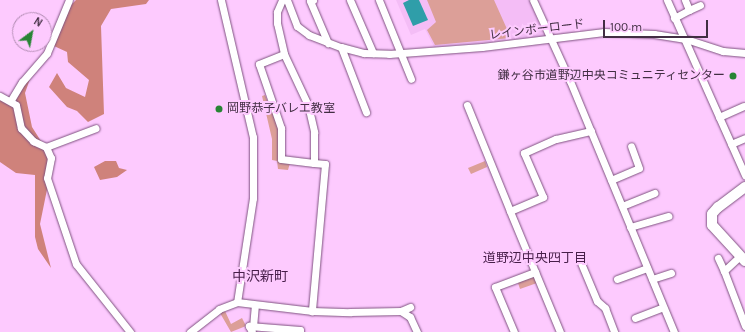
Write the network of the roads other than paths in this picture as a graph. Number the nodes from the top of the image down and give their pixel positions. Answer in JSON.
{"nodes":[{"id":1,"x":69,"y":0,"type":"edge"},
{"id":2,"x":220,"y":0,"type":"edge"},
{"id":3,"x":282,"y":0,"type":"edge"},
{"id":4,"x":287,"y":0,"type":"edge"},
{"id":5,"x":313,"y":0,"type":"edge"},
{"id":6,"x":350,"y":0,"type":"edge"},
{"id":7,"x":379,"y":0,"type":"edge"},
{"id":8,"x":533,"y":0,"type":"edge"},
{"id":9,"x":667,"y":0,"type":"edge"},
{"id":10,"x":685,"y":0,"type":"edge"},
{"id":11,"x":700,"y":5,"type":"dead end"},
{"id":12,"x":689,"y":10,"type":"junction"},
{"id":13,"x":674,"y":18,"type":"junction"},
{"id":14,"x":686,"y":39,"type":"junction"},
{"id":15,"x":549,"y":40,"type":"junction"},
{"id":16,"x":328,"y":43,"type":"junction"},
{"id":17,"x":341,"y":48,"type":"junction"},
{"id":18,"x":401,"y":52,"type":"junction"},
{"id":19,"x":373,"y":53,"type":"junction"},
{"id":20,"x":745,"y":53,"type":"edge"},
{"id":21,"x":284,"y":54,"type":"junction"},
{"id":22,"x":411,"y":79,"type":"dead end"},
{"id":23,"x":0,"y":96,"type":"edge"},
{"id":24,"x":11,"y":100,"type":"junction"},
{"id":25,"x":467,"y":105,"type":"dead end"},
{"id":26,"x":744,"y":106,"type":"edge"},
{"id":27,"x":363,"y":110,"type":"dead end"},
{"id":28,"x":719,"y":117,"type":"junction"},
{"id":29,"x":96,"y":128,"type":"dead end"},
{"id":30,"x":591,"y":131,"type":"junction"},
{"id":31,"x":745,"y":138,"type":"edge"},
{"id":32,"x":731,"y":144,"type":"junction"},
{"id":33,"x":631,"y":146,"type":"dead end"},
{"id":34,"x":46,"y":147,"type":"junction"},
{"id":35,"x":314,"y":163,"type":"junction"},
{"id":36,"x":745,"y":175,"type":"edge"},
{"id":37,"x":611,"y":180,"type":"junction"},
{"id":38,"x":745,"y":187,"type":"edge"},
{"id":39,"x":655,"y":192,"type":"dead end"},
{"id":40,"x":622,"y":206,"type":"junction"},
{"id":41,"x":510,"y":211,"type":"junction"},
{"id":42,"x":668,"y":216,"type":"dead end"},
{"id":43,"x":630,"y":227,"type":"junction"},
{"id":44,"x":718,"y":258,"type":"dead end"},
{"id":45,"x":742,"y":259,"type":"edge"},
{"id":46,"x":581,"y":263,"type":"dead end"},
{"id":47,"x":648,"y":268,"type":"junction"},
{"id":48,"x":724,"y":271,"type":"junction"},
{"id":49,"x":535,"y":272,"type":"junction"},
{"id":50,"x":671,"y":273,"type":"dead end"},
{"id":51,"x":652,"y":279,"type":"junction"},
{"id":52,"x":617,"y":280,"type":"dead end"},
{"id":53,"x":237,"y":302,"type":"junction"},
{"id":54,"x":254,"y":305,"type":"junction"},
{"id":55,"x":410,"y":307,"type":"dead end"},
{"id":56,"x":663,"y":307,"type":"junction"},
{"id":57,"x":401,"y":310,"type":"junction"},
{"id":58,"x":312,"y":311,"type":"junction"},
{"id":59,"x":635,"y":318,"type":"dead end"},
{"id":60,"x":745,"y":326,"type":"edge"},
{"id":61,"x":252,"y":329,"type":"edge"},
{"id":62,"x":130,"y":332,"type":"edge"},
{"id":63,"x":190,"y":332,"type":"edge"},
{"id":64,"x":300,"y":332,"type":"edge"},
{"id":65,"x":417,"y":332,"type":"edge"},
{"id":66,"x":514,"y":332,"type":"edge"},
{"id":67,"x":560,"y":332,"type":"edge"},
{"id":68,"x":614,"y":332,"type":"edge"},
{"id":69,"x":674,"y":332,"type":"edge"}],
"edges":[{"from":1,"to":24,"type":"street"},
{"from":2,"to":53,"type":"street"},
{"from":3,"to":21,"type":"street"},
{"from":4,"to":16,"type":"street","name":"レインボーロード"},
{"from":5,"to":16,"type":"street"},
{"from":6,"to":19,"type":"street"},
{"from":7,"to":18,"type":"street"},
{"from":8,"to":15,"type":"street"},
{"from":9,"to":13,"type":"street"},
{"from":10,"to":12,"type":"street"},
{"from":11,"to":12,"type":"street"},
{"from":12,"to":13,"type":"street"},
{"from":13,"to":14,"type":"street"},
{"from":14,"to":15,"type":"street","name":"レインボーロード"},
{"from":14,"to":20,"type":"street","name":"レインボーロード"},
{"from":14,"to":28,"type":"street"},
{"from":15,"to":18,"type":"street","name":"レインボーロード"},
{"from":15,"to":30,"type":"street"},
{"from":16,"to":17,"type":"street","name":"レインボーロード"},
{"from":17,"to":19,"type":"street","name":"レインボーロード"},
{"from":17,"to":27,"type":"street"},
{"from":18,"to":19,"type":"street","name":"レインボーロード"},
{"from":18,"to":22,"type":"street"},
{"from":21,"to":35,"type":"street"},
{"from":21,"to":35,"type":"street"},
{"from":23,"to":24,"type":"street"},
{"from":24,"to":34,"type":"street"},
{"from":25,"to":41,"type":"street"},
{"from":26,"to":28,"type":"street"},
{"from":28,"to":32,"type":"street"},
{"from":29,"to":34,"type":"street"},
{"from":30,"to":37,"type":"street"},
{"from":30,"to":41,"type":"street"},
{"from":31,"to":32,"type":"street"},
{"from":32,"to":36,"type":"street"},
{"from":33,"to":37,"type":"street"},
{"from":34,"to":62,"type":"street"},
{"from":35,"to":58,"type":"street"},
{"from":37,"to":40,"type":"street"},
{"from":38,"to":45,"type":"street"},
{"from":39,"to":40,"type":"street"},
{"from":40,"to":43,"type":"street"},
{"from":41,"to":49,"type":"street"},
{"from":42,"to":43,"type":"street"},
{"from":43,"to":47,"type":"street"},
{"from":44,"to":48,"type":"street"},
{"from":45,"to":48,"type":"street"},
{"from":46,"to":68,"type":"street"},
{"from":47,"to":51,"type":"street"},
{"from":47,"to":52,"type":"street"},
{"from":48,"to":60,"type":"street"},
{"from":49,"to":66,"type":"street"},
{"from":49,"to":67,"type":"street"},
{"from":50,"to":51,"type":"street"},
{"from":51,"to":56,"type":"street"},
{"from":53,"to":54,"type":"street"},
{"from":53,"to":63,"type":"street"},
{"from":54,"to":58,"type":"street"},
{"from":54,"to":61,"type":"street"},
{"from":55,"to":57,"type":"street"},
{"from":56,"to":59,"type":"street"},
{"from":56,"to":69,"type":"street"},
{"from":57,"to":58,"type":"street"},
{"from":57,"to":65,"type":"street"},
{"from":61,"to":64,"type":"street"}]}
